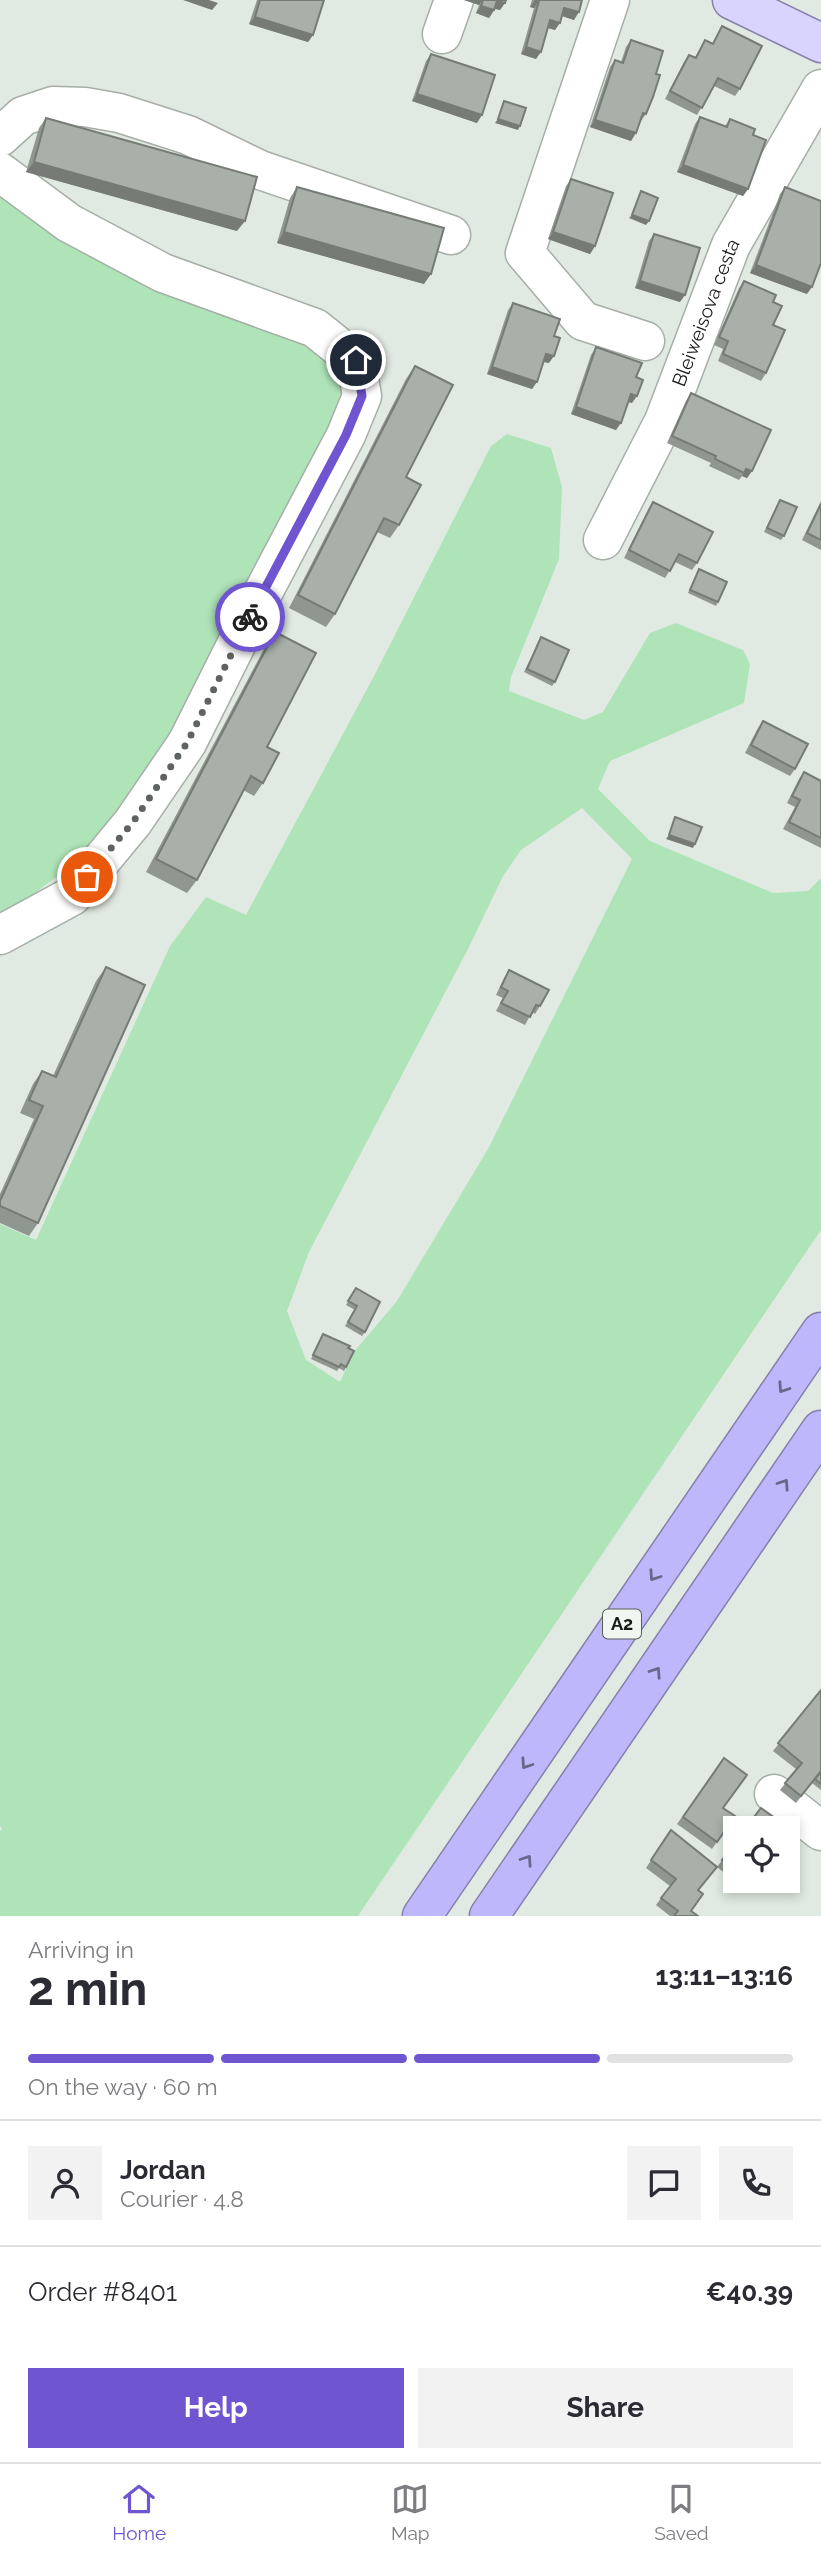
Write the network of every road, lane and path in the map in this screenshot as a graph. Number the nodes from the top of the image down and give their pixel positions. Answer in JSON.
{"nodes":[{"id":1,"x":610,"y":0,"type":"edge"},
{"id":2,"x":732,"y":0,"type":"edge"},
{"id":3,"x":821,"y":43,"type":"edge"},
{"id":4,"x":821,"y":89,"type":"edge"},
{"id":5,"x":0,"y":137,"type":"edge"},
{"id":6,"x":0,"y":172,"type":"edge"},
{"id":7,"x":451,"y":235,"type":"dead end"},
{"id":8,"x":645,"y":341,"type":"dead end"},
{"id":9,"x":603,"y":540,"type":"dead end"},
{"id":10,"x":0,"y":935,"type":"edge"},
{"id":11,"x":821,"y":1332,"type":"edge"},
{"id":12,"x":821,"y":1430,"type":"edge"},
{"id":13,"x":774,"y":1794,"type":"dead end"},
{"id":14,"x":821,"y":1831,"type":"edge"},
{"id":15,"x":422,"y":1916,"type":"edge"},
{"id":16,"x":489,"y":1916,"type":"edge"}],
"edges":[{"from":1,"to":8,"type":"street"},
{"from":2,"to":3,"type":"main road"},
{"from":4,"to":9,"type":"street","name":"Bleiweisova cesta"},
{"from":5,"to":7,"type":"street"},
{"from":6,"to":10,"type":"street"},
{"from":11,"to":15,"type":"highway","number":"A2","one_way":true},
{"from":16,"to":12,"type":"highway","one_way":true},
{"from":13,"to":14,"type":"street"}]}
